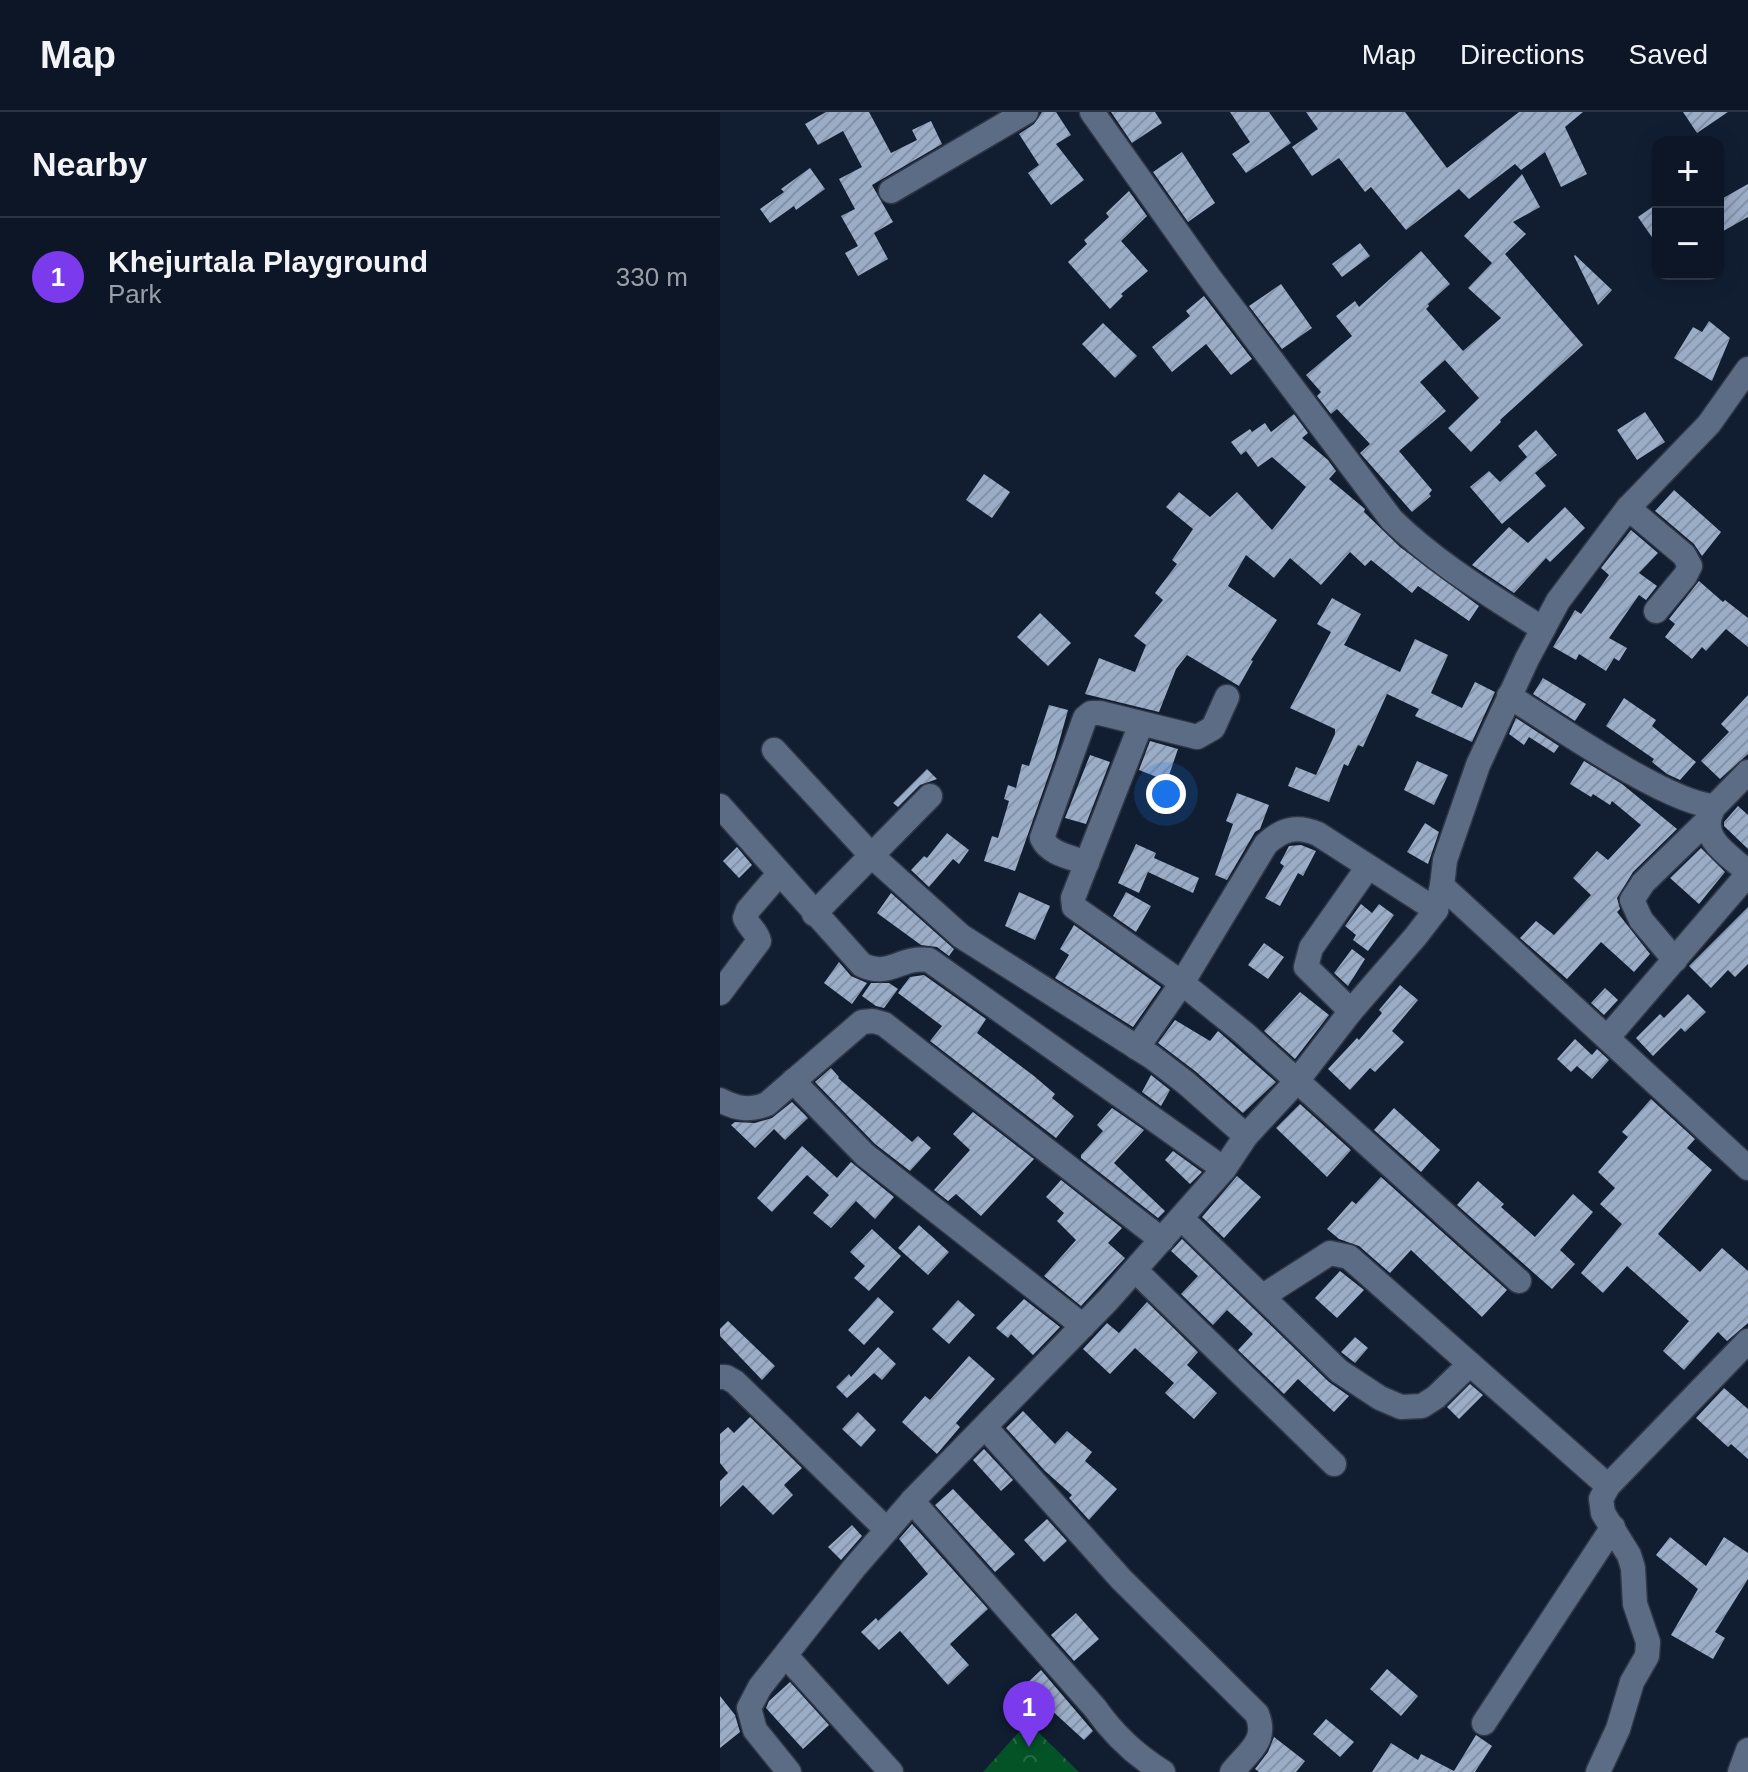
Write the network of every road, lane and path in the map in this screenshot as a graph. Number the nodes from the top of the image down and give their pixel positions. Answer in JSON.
{"nodes":[{"id":1,"x":1026,"y":112,"type":"edge"},
{"id":2,"x":1092,"y":112,"type":"edge"},
{"id":3,"x":891,"y":191,"type":"dead end"},
{"id":4,"x":1748,"y":369,"type":"edge"},
{"id":5,"x":1628,"y":508,"type":"junction"},
{"id":6,"x":1656,"y":611,"type":"dead end"},
{"id":7,"x":1543,"y":629,"type":"junction"},
{"id":8,"x":1509,"y":696,"type":"junction"},
{"id":9,"x":1227,"y":697,"type":"dead end"},
{"id":10,"x":1141,"y":724,"type":"junction"},
{"id":11,"x":774,"y":750,"type":"dead end"},
{"id":12,"x":1748,"y":772,"type":"edge"},
{"id":13,"x":930,"y":796,"type":"dead end"},
{"id":14,"x":720,"y":806,"type":"edge"},
{"id":15,"x":1711,"y":813,"type":"junction"},
{"id":16,"x":872,"y":856,"type":"junction"},
{"id":17,"x":1087,"y":863,"type":"junction"},
{"id":18,"x":1368,"y":867,"type":"junction"},
{"id":19,"x":1748,"y":873,"type":"edge"},
{"id":20,"x":779,"y":874,"type":"junction"},
{"id":21,"x":1442,"y":886,"type":"junction"},
{"id":22,"x":1436,"y":910,"type":"junction"},
{"id":23,"x":814,"y":914,"type":"junction"},
{"id":24,"x":1675,"y":960,"type":"junction"},
{"id":25,"x":1182,"y":983,"type":"junction"},
{"id":26,"x":720,"y":993,"type":"edge"},
{"id":27,"x":1351,"y":1011,"type":"junction"},
{"id":28,"x":1608,"y":1037,"type":"junction"},
{"id":29,"x":1137,"y":1048,"type":"junction"},
{"id":30,"x":793,"y":1081,"type":"junction"},
{"id":31,"x":1297,"y":1081,"type":"junction"},
{"id":32,"x":720,"y":1100,"type":"edge"},
{"id":33,"x":1246,"y":1136,"type":"junction"},
{"id":34,"x":1748,"y":1168,"type":"edge"},
{"id":35,"x":1224,"y":1169,"type":"junction"},
{"id":36,"x":1181,"y":1218,"type":"junction"},
{"id":37,"x":1162,"y":1240,"type":"junction"},
{"id":38,"x":1135,"y":1270,"type":"junction"},
{"id":39,"x":1519,"y":1281,"type":"dead end"},
{"id":40,"x":1263,"y":1296,"type":"junction"},
{"id":41,"x":1083,"y":1326,"type":"junction"},
{"id":42,"x":1748,"y":1341,"type":"edge"},
{"id":43,"x":1470,"y":1364,"type":"junction"},
{"id":44,"x":720,"y":1377,"type":"edge"},
{"id":45,"x":985,"y":1427,"type":"junction"},
{"id":46,"x":1334,"y":1464,"type":"dead end"},
{"id":47,"x":1608,"y":1486,"type":"junction"},
{"id":48,"x":912,"y":1501,"type":"junction"},
{"id":49,"x":1613,"y":1527,"type":"junction"},
{"id":50,"x":887,"y":1530,"type":"junction"},
{"id":51,"x":786,"y":1656,"type":"junction"},
{"id":52,"x":1484,"y":1723,"type":"dead end"},
{"id":53,"x":1748,"y":1750,"type":"edge"},
{"id":54,"x":789,"y":1772,"type":"edge"},
{"id":55,"x":891,"y":1772,"type":"edge"},
{"id":56,"x":1163,"y":1772,"type":"edge"},
{"id":57,"x":1232,"y":1772,"type":"edge"},
{"id":58,"x":1598,"y":1772,"type":"edge"},
{"id":59,"x":1740,"y":1772,"type":"edge"}],
"edges":[{"from":1,"to":3,"type":"street"},
{"from":2,"to":7,"type":"street"},
{"from":4,"to":5,"type":"street"},
{"from":5,"to":6,"type":"street"},
{"from":5,"to":7,"type":"street"},
{"from":7,"to":8,"type":"street"},
{"from":8,"to":15,"type":"street"},
{"from":8,"to":21,"type":"street"},
{"from":9,"to":10,"type":"street"},
{"from":10,"to":17,"type":"street"},
{"from":10,"to":17,"type":"street"},
{"from":11,"to":16,"type":"street"},
{"from":12,"to":15,"type":"street"},
{"from":13,"to":16,"type":"street"},
{"from":14,"to":20,"type":"street"},
{"from":15,"to":19,"type":"street"},
{"from":15,"to":24,"type":"street"},
{"from":16,"to":23,"type":"street"},
{"from":16,"to":29,"type":"street"},
{"from":17,"to":25,"type":"street"},
{"from":18,"to":22,"type":"street"},
{"from":18,"to":25,"type":"street"},
{"from":18,"to":27,"type":"street"},
{"from":19,"to":24,"type":"street"},
{"from":20,"to":23,"type":"street"},
{"from":20,"to":26,"type":"street"},
{"from":21,"to":22,"type":"street"},
{"from":21,"to":28,"type":"street"},
{"from":22,"to":27,"type":"street"},
{"from":23,"to":35,"type":"street"},
{"from":24,"to":28,"type":"street"},
{"from":25,"to":29,"type":"street"},
{"from":25,"to":31,"type":"street"},
{"from":27,"to":31,"type":"street"},
{"from":28,"to":34,"type":"street"},
{"from":29,"to":33,"type":"street"},
{"from":30,"to":32,"type":"street"},
{"from":30,"to":37,"type":"street"},
{"from":30,"to":41,"type":"street"},
{"from":31,"to":33,"type":"street"},
{"from":31,"to":39,"type":"street"},
{"from":33,"to":35,"type":"street"},
{"from":35,"to":36,"type":"street"},
{"from":36,"to":37,"type":"street"},
{"from":36,"to":40,"type":"street"},
{"from":37,"to":38,"type":"street"},
{"from":38,"to":41,"type":"street"},
{"from":38,"to":46,"type":"street"},
{"from":40,"to":43,"type":"street"},
{"from":40,"to":43,"type":"street"},
{"from":41,"to":45,"type":"street"},
{"from":42,"to":47,"type":"street"},
{"from":43,"to":47,"type":"street"},
{"from":44,"to":50,"type":"street"},
{"from":45,"to":48,"type":"street"},
{"from":45,"to":57,"type":"street"},
{"from":47,"to":49,"type":"street"},
{"from":48,"to":50,"type":"street"},
{"from":48,"to":56,"type":"street"},
{"from":49,"to":52,"type":"street"},
{"from":49,"to":58,"type":"street"},
{"from":50,"to":51,"type":"street"},
{"from":51,"to":54,"type":"street"},
{"from":51,"to":55,"type":"street"},
{"from":53,"to":59,"type":"street"}]}
